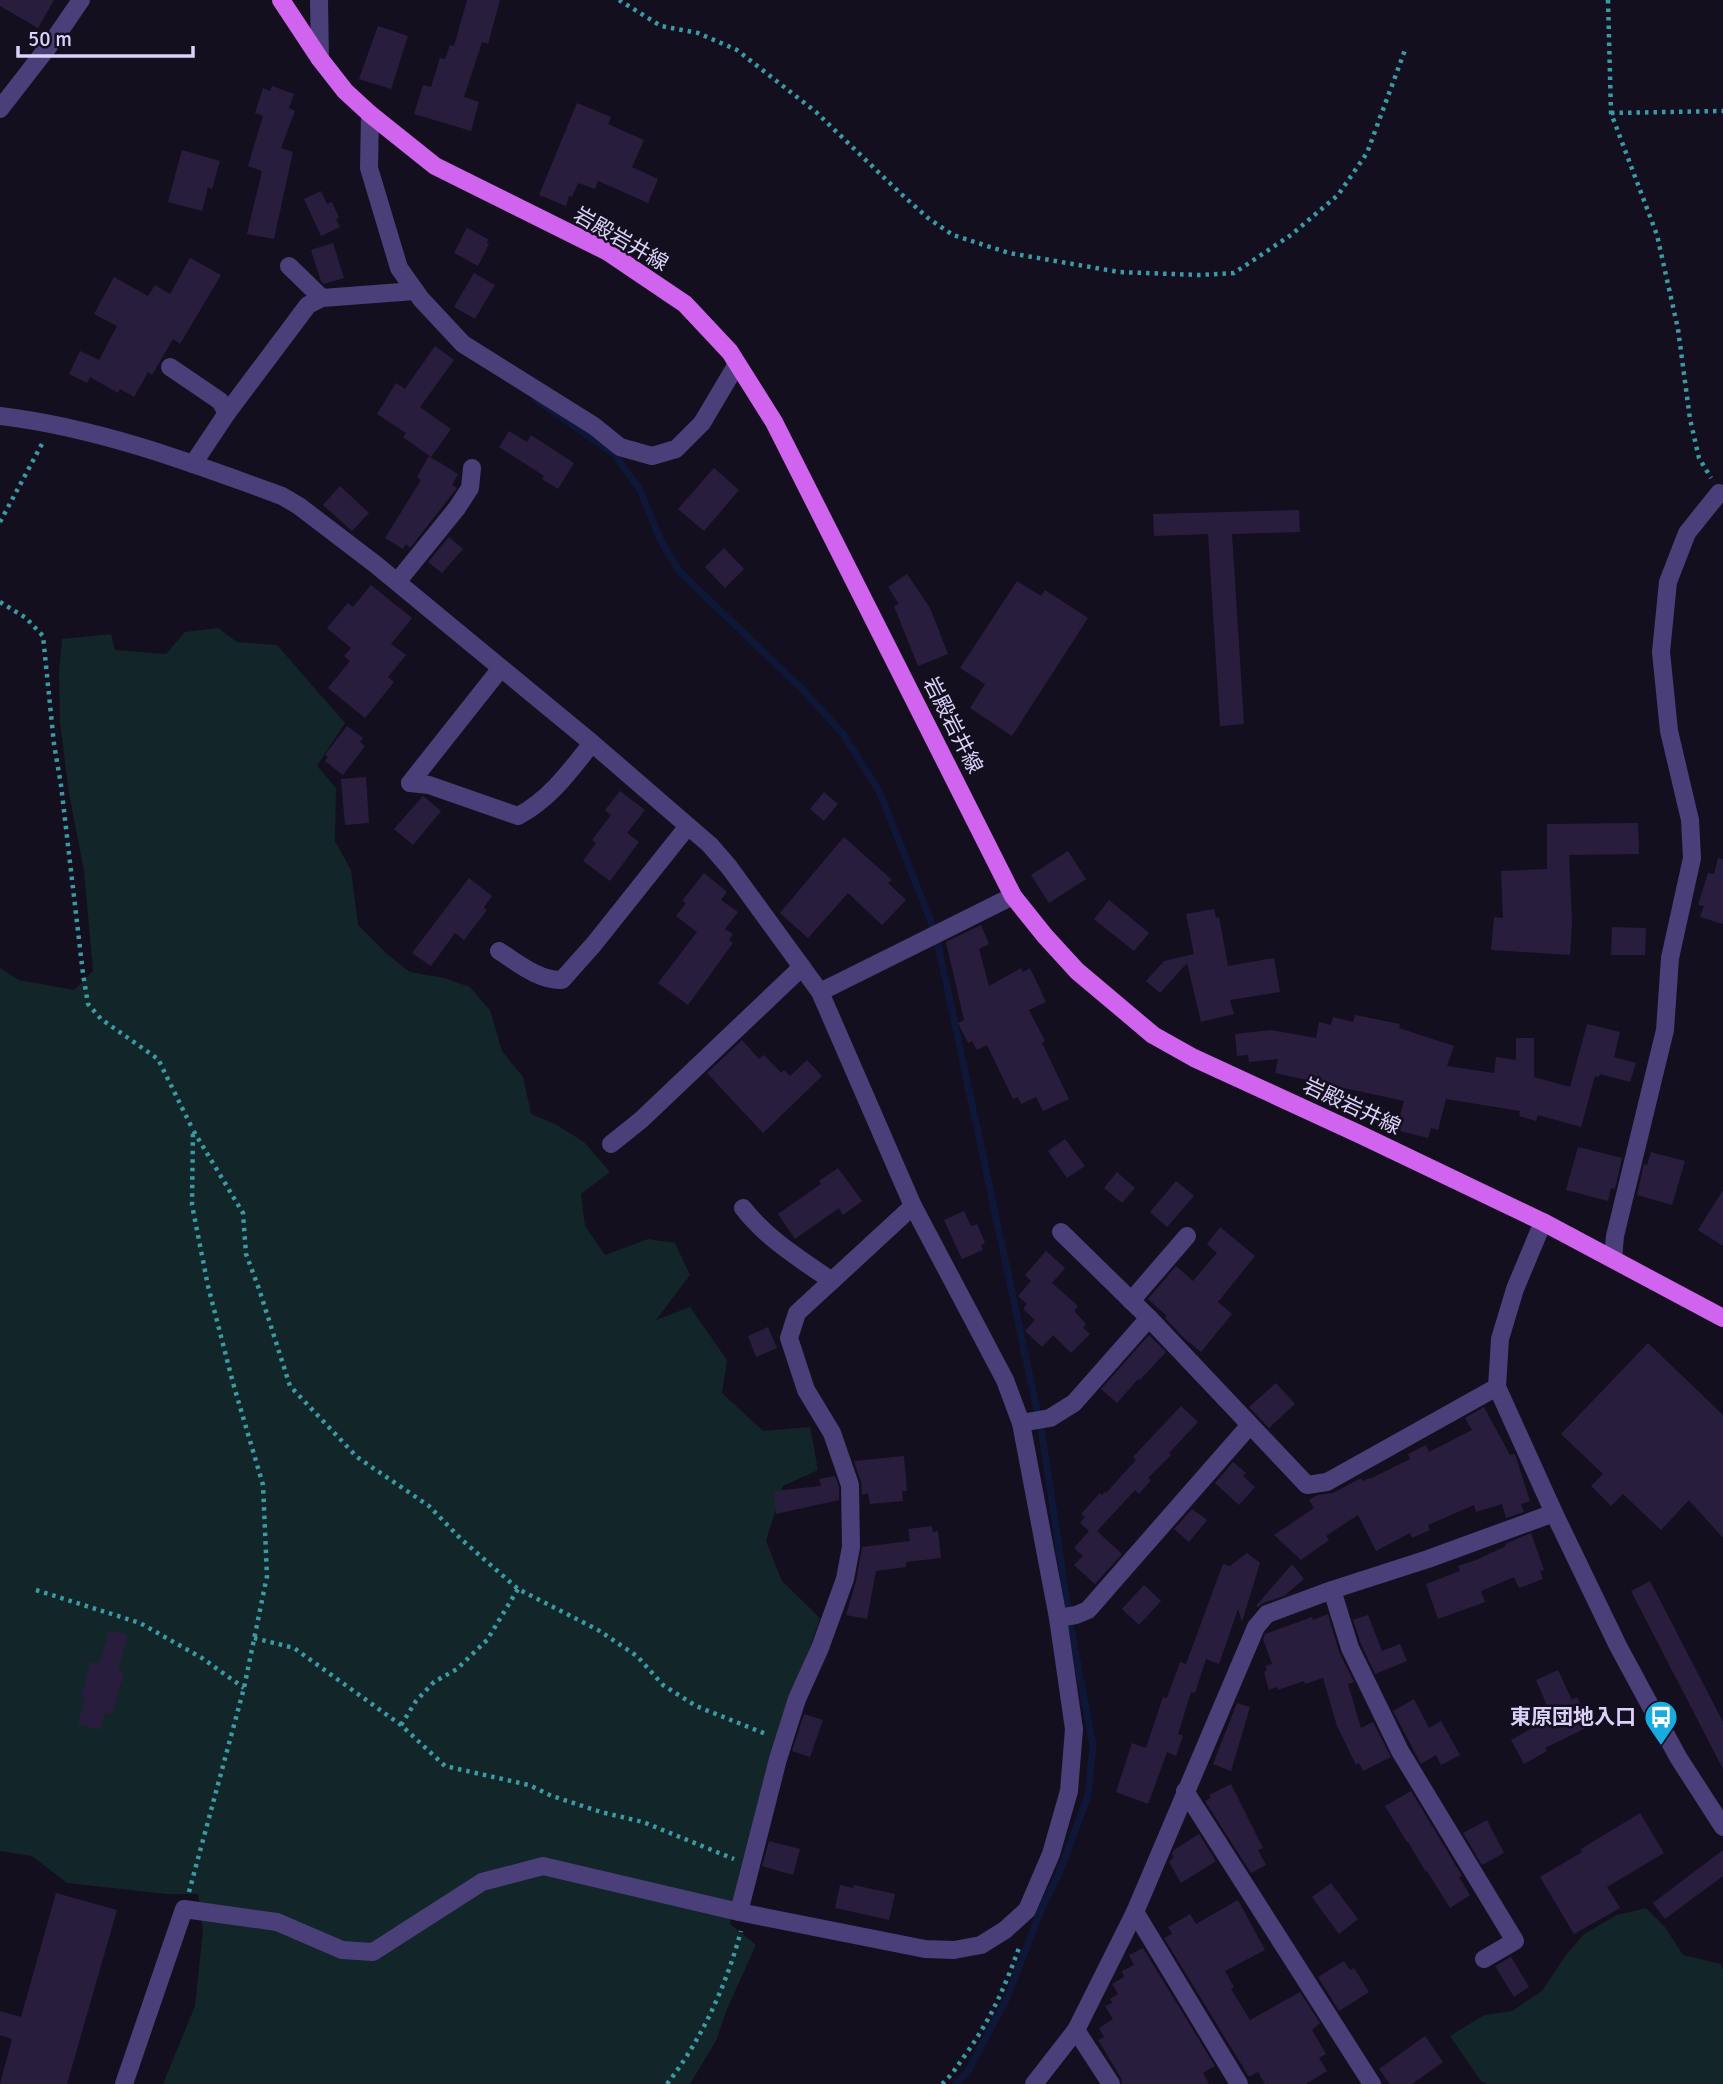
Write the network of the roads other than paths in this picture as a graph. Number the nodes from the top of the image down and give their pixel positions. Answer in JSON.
{"nodes":[{"id":1,"x":82,"y":0,"type":"edge"},
{"id":2,"x":281,"y":0,"type":"edge"},
{"id":3,"x":319,"y":0,"type":"edge"},
{"id":4,"x":320,"y":59,"type":"junction"},
{"id":5,"x":0,"y":109,"type":"edge"},
{"id":6,"x":370,"y":114,"type":"junction"},
{"id":7,"x":289,"y":266,"type":"dead end"},
{"id":8,"x":415,"y":291,"type":"junction"},
{"id":9,"x":322,"y":298,"type":"junction"},
{"id":10,"x":737,"y":364,"type":"junction"},
{"id":11,"x":170,"y":367,"type":"dead end"},
{"id":12,"x":227,"y":413,"type":"junction"},
{"id":13,"x":0,"y":416,"type":"edge"},
{"id":14,"x":193,"y":464,"type":"junction"},
{"id":15,"x":472,"y":468,"type":"dead end"},
{"id":16,"x":1719,"y":492,"type":"road end"},
{"id":17,"x":397,"y":582,"type":"junction"},
{"id":18,"x":501,"y":668,"type":"junction"},
{"id":19,"x":592,"y":743,"type":"junction"},
{"id":20,"x":688,"y":826,"type":"junction"},
{"id":21,"x":1013,"y":897,"type":"junction"},
{"id":22,"x":499,"y":951,"type":"dead end"},
{"id":23,"x":803,"y":967,"type":"junction"},
{"id":24,"x":820,"y":992,"type":"junction"},
{"id":25,"x":611,"y":1144,"type":"dead end"},
{"id":26,"x":913,"y":1206,"type":"junction"},
{"id":27,"x":743,"y":1208,"type":"dead end"},
{"id":28,"x":1543,"y":1222,"type":"junction"},
{"id":29,"x":1061,"y":1232,"type":"dead end"},
{"id":30,"x":1187,"y":1236,"type":"dead end"},
{"id":31,"x":1613,"y":1259,"type":"junction"},
{"id":32,"x":832,"y":1281,"type":"junction"},
{"id":33,"x":1131,"y":1300,"type":"junction"},
{"id":34,"x":1149,"y":1318,"type":"junction"},
{"id":35,"x":1723,"y":1318,"type":"edge"},
{"id":36,"x":1497,"y":1387,"type":"junction"},
{"id":37,"x":1021,"y":1423,"type":"junction"},
{"id":38,"x":1250,"y":1425,"type":"junction"},
{"id":39,"x":1554,"y":1513,"type":"junction"},
{"id":40,"x":1332,"y":1590,"type":"junction"},
{"id":41,"x":1058,"y":1618,"type":"junction"},
{"id":42,"x":1185,"y":1791,"type":"junction"},
{"id":43,"x":1723,"y":1827,"type":"edge"},
{"id":44,"x":743,"y":1912,"type":"junction"},
{"id":45,"x":1135,"y":1912,"type":"junction"},
{"id":46,"x":1484,"y":1959,"type":"dead end"},
{"id":47,"x":1076,"y":2030,"type":"junction"},
{"id":48,"x":124,"y":2084,"type":"edge"},
{"id":49,"x":1034,"y":2084,"type":"edge"},
{"id":50,"x":1111,"y":2084,"type":"edge"},
{"id":51,"x":1239,"y":2084,"type":"edge"},
{"id":52,"x":1372,"y":2084,"type":"edge"}],
"edges":[{"from":1,"to":5,"type":"street"},
{"from":2,"to":4,"type":"main road","name":"岩殿岩井線"},
{"from":3,"to":4,"type":"street"},
{"from":4,"to":6,"type":"main road","name":"岩殿岩井線"},
{"from":6,"to":8,"type":"street"},
{"from":6,"to":10,"type":"main road","name":"岩殿岩井線"},
{"from":7,"to":9,"type":"street"},
{"from":8,"to":9,"type":"street"},
{"from":8,"to":10,"type":"street"},
{"from":9,"to":12,"type":"street"},
{"from":10,"to":21,"type":"main road","name":"岩殿岩井線"},
{"from":11,"to":12,"type":"street"},
{"from":12,"to":14,"type":"street"},
{"from":13,"to":14,"type":"street"},
{"from":14,"to":17,"type":"street"},
{"from":15,"to":17,"type":"street"},
{"from":16,"to":31,"type":"street"},
{"from":17,"to":18,"type":"street"},
{"from":18,"to":19,"type":"street"},
{"from":18,"to":19,"type":"street"},
{"from":19,"to":20,"type":"street"},
{"from":20,"to":22,"type":"street"},
{"from":20,"to":23,"type":"street"},
{"from":21,"to":24,"type":"street"},
{"from":21,"to":28,"type":"main road","name":"岩殿岩井線"},
{"from":23,"to":24,"type":"street"},
{"from":23,"to":25,"type":"street"},
{"from":24,"to":26,"type":"street"},
{"from":26,"to":32,"type":"street"},
{"from":26,"to":37,"type":"street"},
{"from":27,"to":32,"type":"street"},
{"from":28,"to":31,"type":"main road","name":"岩殿岩井線"},
{"from":28,"to":36,"type":"street"},
{"from":29,"to":33,"type":"street"},
{"from":30,"to":33,"type":"street"},
{"from":31,"to":35,"type":"main road","name":"岩殿岩井線"},
{"from":32,"to":44,"type":"street"},
{"from":33,"to":34,"type":"street"},
{"from":34,"to":37,"type":"street"},
{"from":34,"to":38,"type":"street"},
{"from":36,"to":38,"type":"street"},
{"from":36,"to":39,"type":"street"},
{"from":37,"to":41,"type":"street"},
{"from":38,"to":41,"type":"street"},
{"from":39,"to":40,"type":"street"},
{"from":39,"to":43,"type":"street"},
{"from":40,"to":42,"type":"street"},
{"from":40,"to":46,"type":"street"},
{"from":41,"to":44,"type":"street"},
{"from":42,"to":45,"type":"street"},
{"from":42,"to":52,"type":"street"},
{"from":44,"to":48,"type":"street"},
{"from":45,"to":47,"type":"street"},
{"from":45,"to":51,"type":"street"},
{"from":47,"to":49,"type":"street"},
{"from":47,"to":50,"type":"street"}]}
